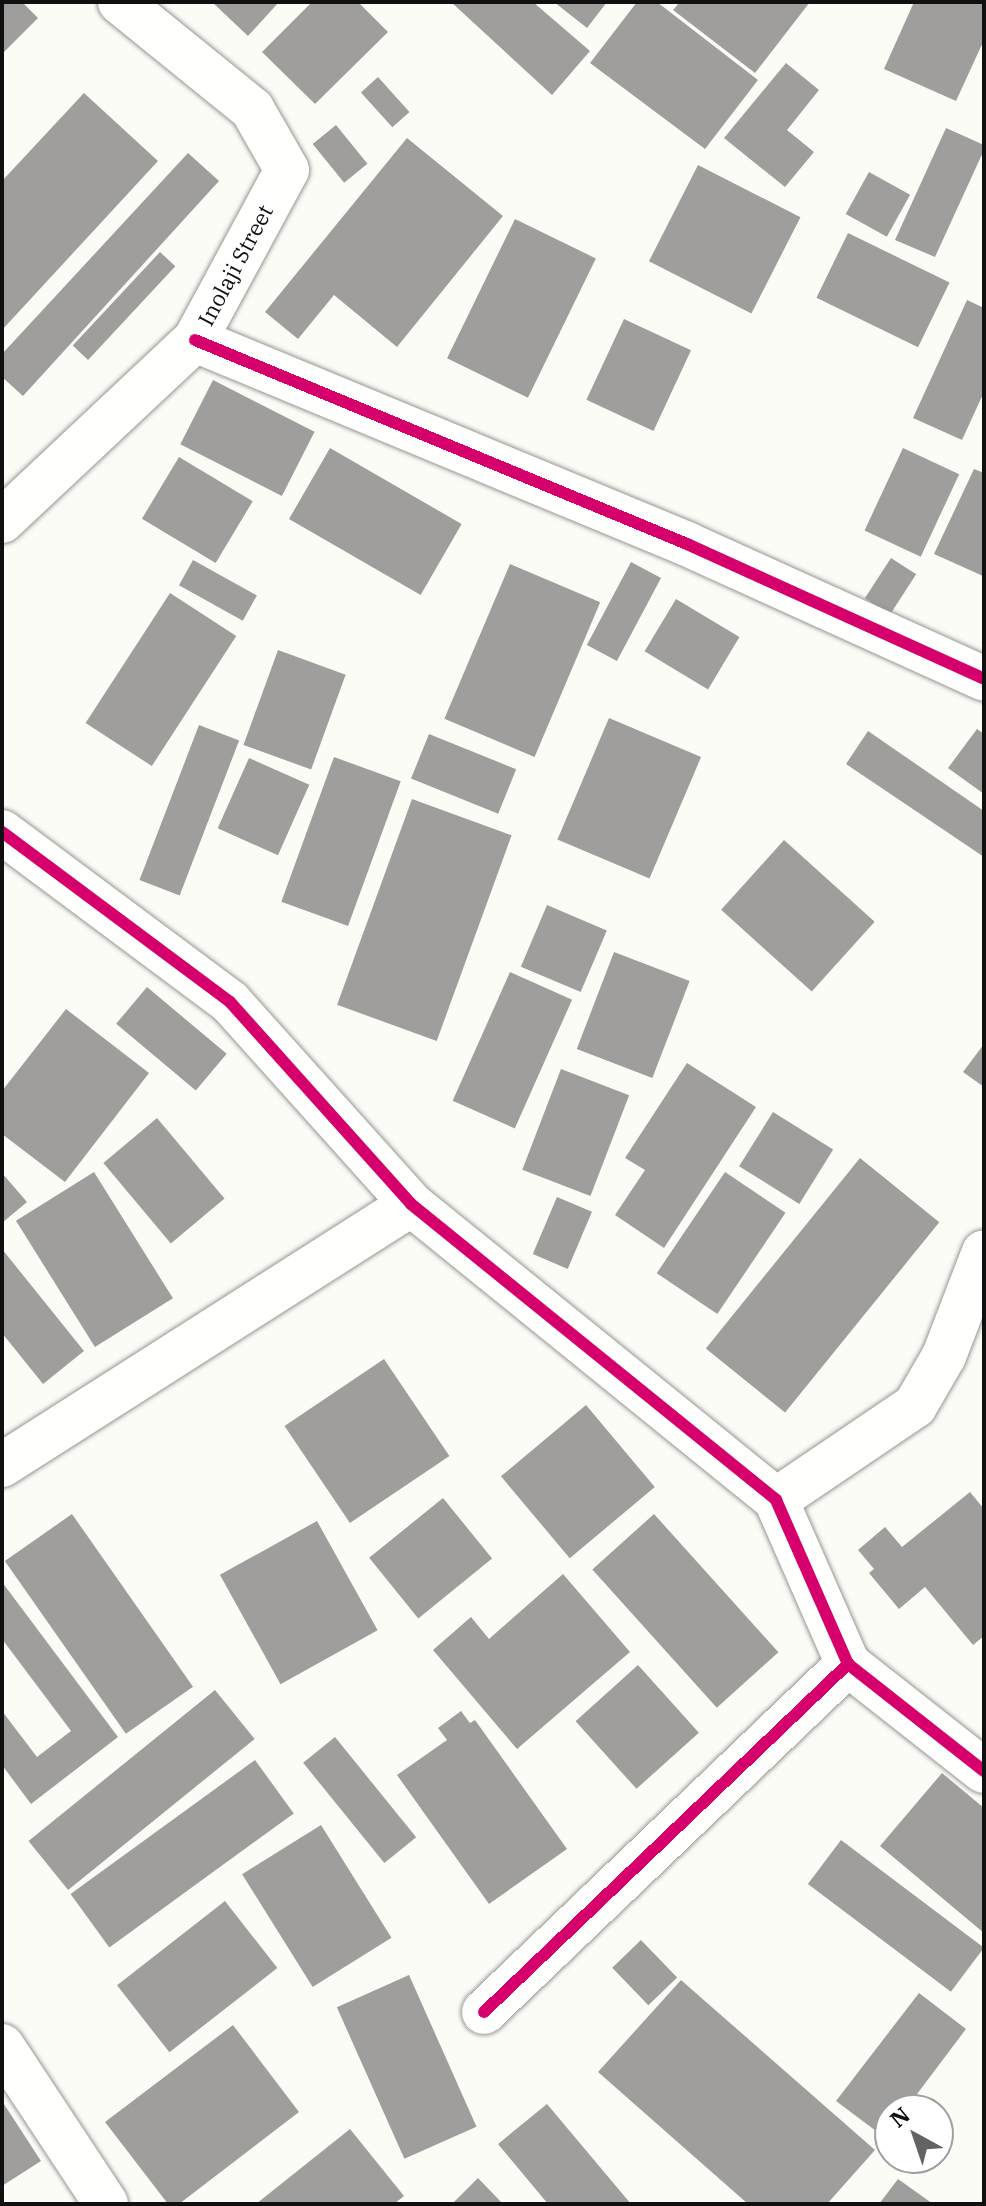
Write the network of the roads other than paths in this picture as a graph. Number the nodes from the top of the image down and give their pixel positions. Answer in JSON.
{"nodes":[{"id":1,"x":120,"y":2,"type":"edge"},
{"id":2,"x":195,"y":340,"type":"junction"},
{"id":3,"x":2,"y":521,"type":"edge"},
{"id":4,"x":984,"y":679,"type":"edge"},
{"id":5,"x":2,"y":832,"type":"edge"},
{"id":6,"x":411,"y":1204,"type":"junction"},
{"id":7,"x":984,"y":1252,"type":"edge"},
{"id":8,"x":2,"y":1465,"type":"edge"},
{"id":9,"x":776,"y":1500,"type":"junction"},
{"id":10,"x":848,"y":1664,"type":"junction"},
{"id":11,"x":984,"y":1771,"type":"edge"},
{"id":12,"x":484,"y":2012,"type":"dead end"},
{"id":13,"x":2,"y":2046,"type":"edge"},
{"id":14,"x":106,"y":2204,"type":"edge"}],
"edges":[{"from":1,"to":2,"type":"street","name":"Inolaji Street"},
{"from":2,"to":3,"type":"street","name":"Inolaji Street"},
{"from":2,"to":4,"type":"street"},
{"from":5,"to":6,"type":"street"},
{"from":6,"to":8,"type":"street"},
{"from":6,"to":9,"type":"street"},
{"from":7,"to":9,"type":"street"},
{"from":9,"to":10,"type":"street"},
{"from":10,"to":11,"type":"street"},
{"from":10,"to":12,"type":"street"},
{"from":13,"to":14,"type":"street"}]}
